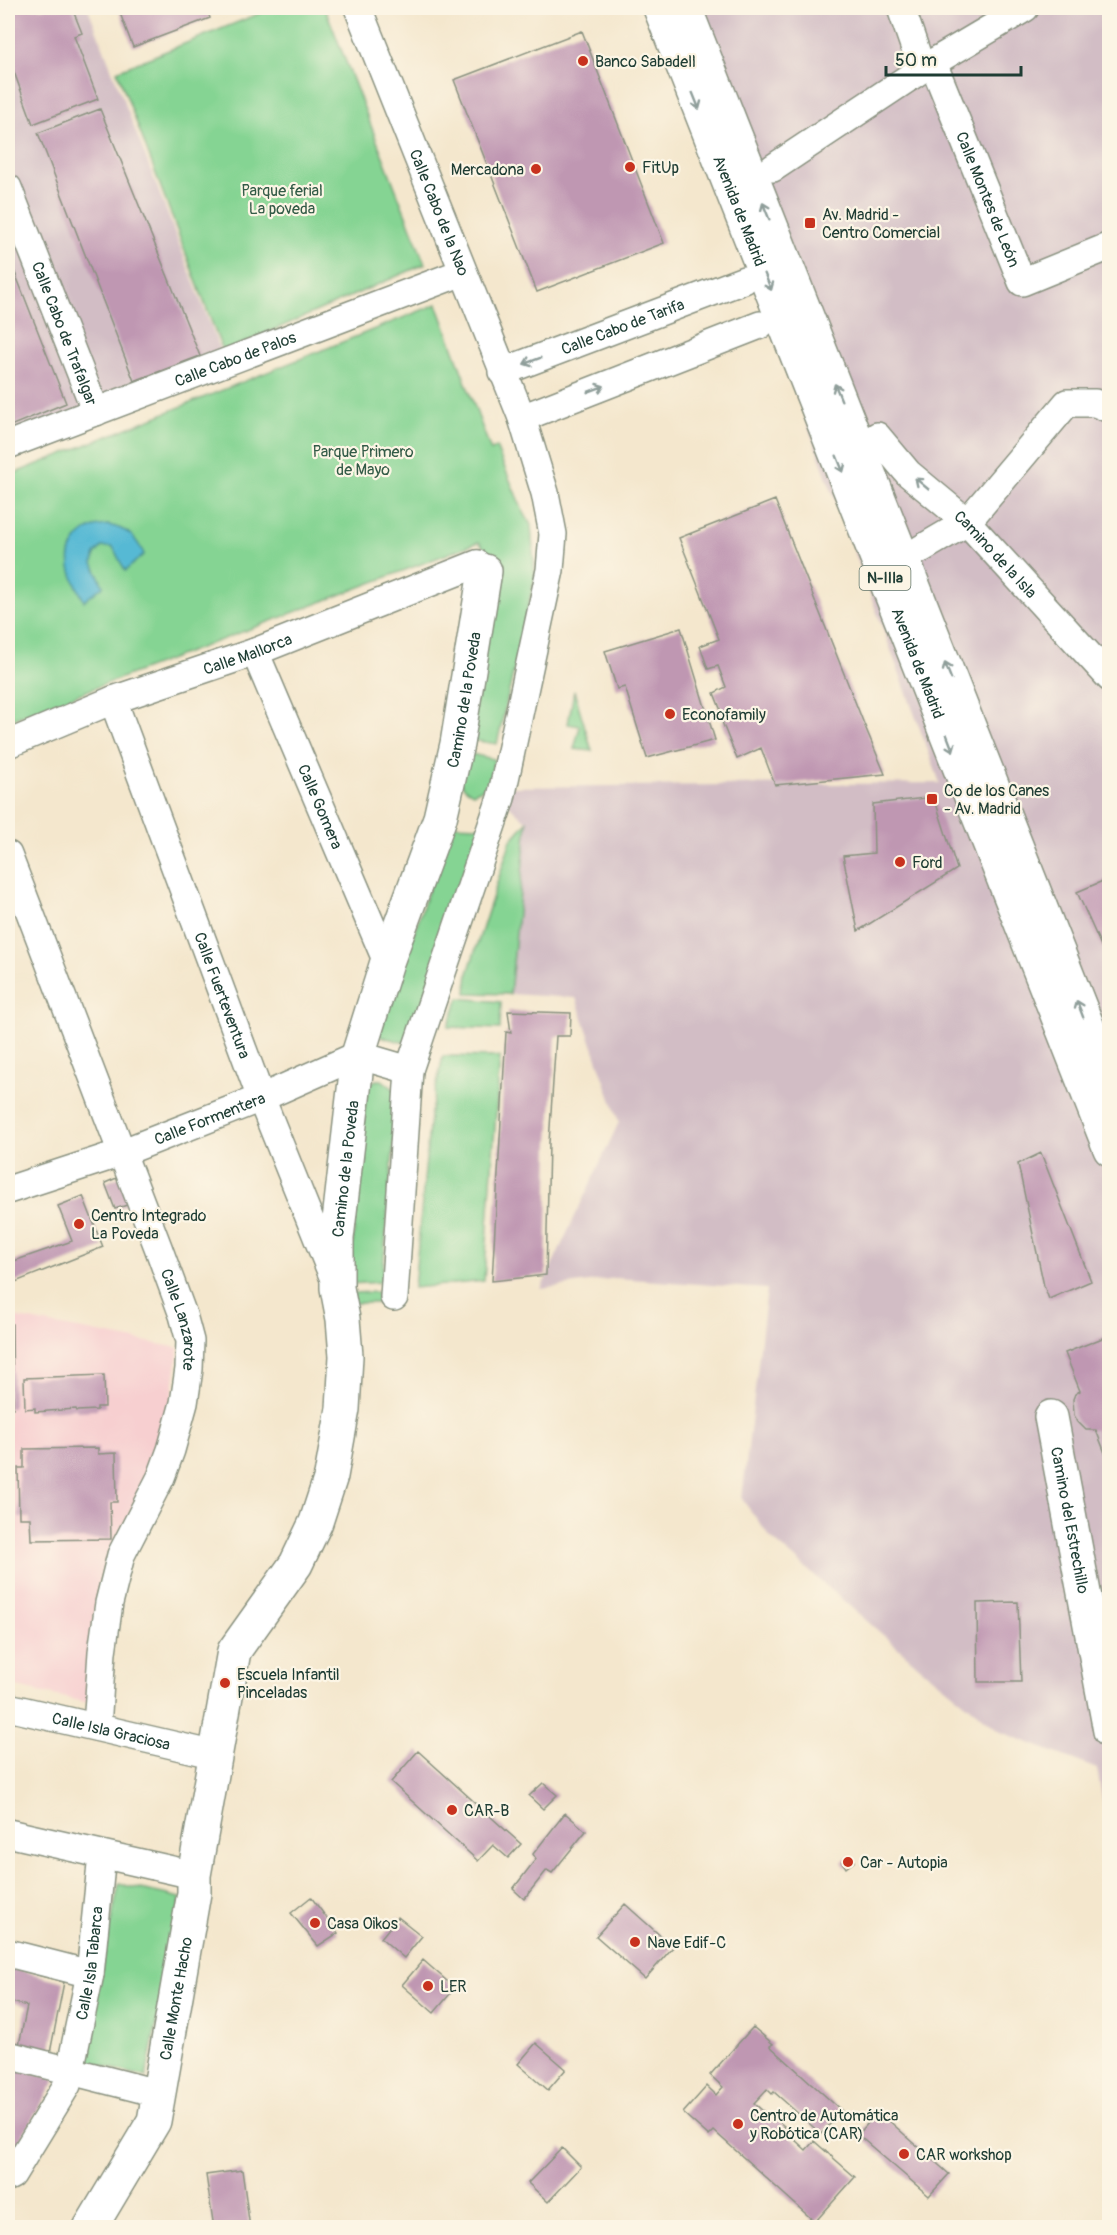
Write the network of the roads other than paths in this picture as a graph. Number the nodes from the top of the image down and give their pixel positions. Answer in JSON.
{"nodes":[{"id":1,"x":358,"y":8,"type":"edge"},
{"id":2,"x":660,"y":8,"type":"edge"},
{"id":3,"x":686,"y":8,"type":"edge"},
{"id":4,"x":900,"y":8,"type":"edge"},
{"id":5,"x":1025,"y":8,"type":"edge"},
{"id":6,"x":927,"y":66,"type":"junction"},
{"id":7,"x":773,"y":168,"type":"dead end"},
{"id":8,"x":8,"y":188,"type":"edge"},
{"id":9,"x":1110,"y":246,"type":"edge"},
{"id":10,"x":463,"y":272,"type":"junction"},
{"id":11,"x":744,"y":280,"type":"dead end"},
{"id":12,"x":760,"y":325,"type":"dead end"},
{"id":13,"x":502,"y":372,"type":"junction"},
{"id":14,"x":1110,"y":409,"type":"edge"},
{"id":15,"x":96,"y":412,"type":"junction"},
{"id":16,"x":522,"y":418,"type":"junction"},
{"id":17,"x":877,"y":436,"type":"dead end"},
{"id":18,"x":8,"y":445,"type":"edge"},
{"id":19,"x":967,"y":522,"type":"junction"},
{"id":20,"x":921,"y":549,"type":"dead end"},
{"id":21,"x":485,"y":571,"type":"joint"},
{"id":22,"x":255,"y":652,"type":"junction"},
{"id":23,"x":1110,"y":678,"type":"edge"},
{"id":24,"x":113,"y":700,"type":"junction"},
{"id":25,"x":8,"y":744,"type":"edge"},
{"id":26,"x":8,"y":855,"type":"edge"},
{"id":27,"x":387,"y":962,"type":"junction"},
{"id":28,"x":358,"y":1055,"type":"junction"},
{"id":29,"x":409,"y":1070,"type":"junction"},
{"id":30,"x":1110,"y":1083,"type":"edge"},
{"id":31,"x":261,"y":1098,"type":"junction"},
{"id":32,"x":1110,"y":1149,"type":"edge"},
{"id":33,"x":121,"y":1153,"type":"junction"},
{"id":34,"x":8,"y":1190,"type":"edge"},
{"id":35,"x":337,"y":1288,"type":"junction"},
{"id":36,"x":394,"y":1297,"type":"dead end"},
{"id":37,"x":1051,"y":1416,"type":"dead end"},
{"id":38,"x":8,"y":1707,"type":"edge"},
{"id":39,"x":97,"y":1727,"type":"junction"},
{"id":40,"x":1110,"y":1731,"type":"edge"},
{"id":41,"x":216,"y":1755,"type":"junction"},
{"id":42,"x":8,"y":1833,"type":"edge"},
{"id":43,"x":102,"y":1854,"type":"junction"},
{"id":44,"x":194,"y":1875,"type":"junction"},
{"id":45,"x":8,"y":1953,"type":"edge"},
{"id":46,"x":90,"y":1974,"type":"junction"},
{"id":47,"x":8,"y":2055,"type":"edge"},
{"id":48,"x":70,"y":2072,"type":"junction"},
{"id":49,"x":157,"y":2093,"type":"junction"},
{"id":50,"x":8,"y":2177,"type":"edge"},
{"id":51,"x":90,"y":2228,"type":"edge"}],
"edges":[{"from":1,"to":10,"type":"street","name":"Calle Cabo de la Nao"},
{"from":2,"to":32,"type":"main road","name":"Avenida de Madrid","number":"N-IIIa","one_way":true},
{"from":30,"to":3,"type":"main road","name":"Avenida de Madrid","number":"N-IIIa","one_way":true},
{"from":4,"to":6,"type":"street"},
{"from":5,"to":6,"type":"street"},
{"from":6,"to":7,"type":"street"},
{"from":6,"to":9,"type":"street","name":"Calle Montes de León"},
{"from":8,"to":15,"type":"street","name":"Calle Cabo de Trafalgar"},
{"from":10,"to":13,"type":"street","name":"Calle Cabo de la Nao"},
{"from":10,"to":15,"type":"street","name":"Calle Cabo de Palos"},
{"from":11,"to":13,"type":"street","name":"Calle Cabo de Tarifa","one_way":true},
{"from":16,"to":12,"type":"street","one_way":true},
{"from":13,"to":16,"type":"street","name":"Calle Cabo de la Nao"},
{"from":14,"to":19,"type":"street"},
{"from":15,"to":18,"type":"street","name":"Calle Cabo de Palos"},
{"from":16,"to":29,"type":"street"},
{"from":19,"to":17,"type":"street","name":"Camino de la Isla","one_way":true},
{"from":19,"to":20,"type":"street"},
{"from":19,"to":23,"type":"street","name":"Camino de la Isla"},
{"from":21,"to":22,"type":"street","name":"Calle Mallorca"},
{"from":21,"to":27,"type":"main road","name":"Camino de la Poveda"},
{"from":22,"to":24,"type":"street","name":"Calle Mallorca"},
{"from":22,"to":27,"type":"street","name":"Calle Gomera"},
{"from":24,"to":25,"type":"street","name":"Calle Mallorca"},
{"from":24,"to":31,"type":"street","name":"Calle Fuerteventura"},
{"from":26,"to":33,"type":"street","name":"Calle Lanzarote"},
{"from":27,"to":28,"type":"main road","name":"Camino de la Poveda"},
{"from":28,"to":29,"type":"street"},
{"from":28,"to":31,"type":"street","name":"Calle Formentera"},
{"from":28,"to":35,"type":"main road","name":"Camino de la Poveda"},
{"from":29,"to":36,"type":"street"},
{"from":31,"to":33,"type":"street","name":"Calle Formentera"},
{"from":31,"to":35,"type":"street","name":"Calle Fuerteventura"},
{"from":33,"to":34,"type":"street","name":"Calle Formentera"},
{"from":33,"to":39,"type":"street","name":"Calle Lanzarote"},
{"from":35,"to":41,"type":"main road","name":"Camino de la Poveda"},
{"from":37,"to":40,"type":"main road","name":"Camino del Estrechillo"},
{"from":38,"to":39,"type":"street","name":"Calle Isla Graciosa"},
{"from":39,"to":41,"type":"street","name":"Calle Isla Graciosa"},
{"from":41,"to":44,"type":"main road","name":"Calle Monte Hacho"},
{"from":42,"to":43,"type":"street"},
{"from":43,"to":44,"type":"street"},
{"from":43,"to":46,"type":"street","name":"Calle Isla Tabarca"},
{"from":44,"to":49,"type":"main road","name":"Calle Monte Hacho"},
{"from":45,"to":46,"type":"street"},
{"from":46,"to":48,"type":"street","name":"Calle Isla Tabarca"},
{"from":47,"to":48,"type":"street"},
{"from":48,"to":49,"type":"street"},
{"from":48,"to":50,"type":"street","name":"Calle Isla Tabarca"},
{"from":49,"to":51,"type":"main road","name":"Calle Monte Hacho"}]}
